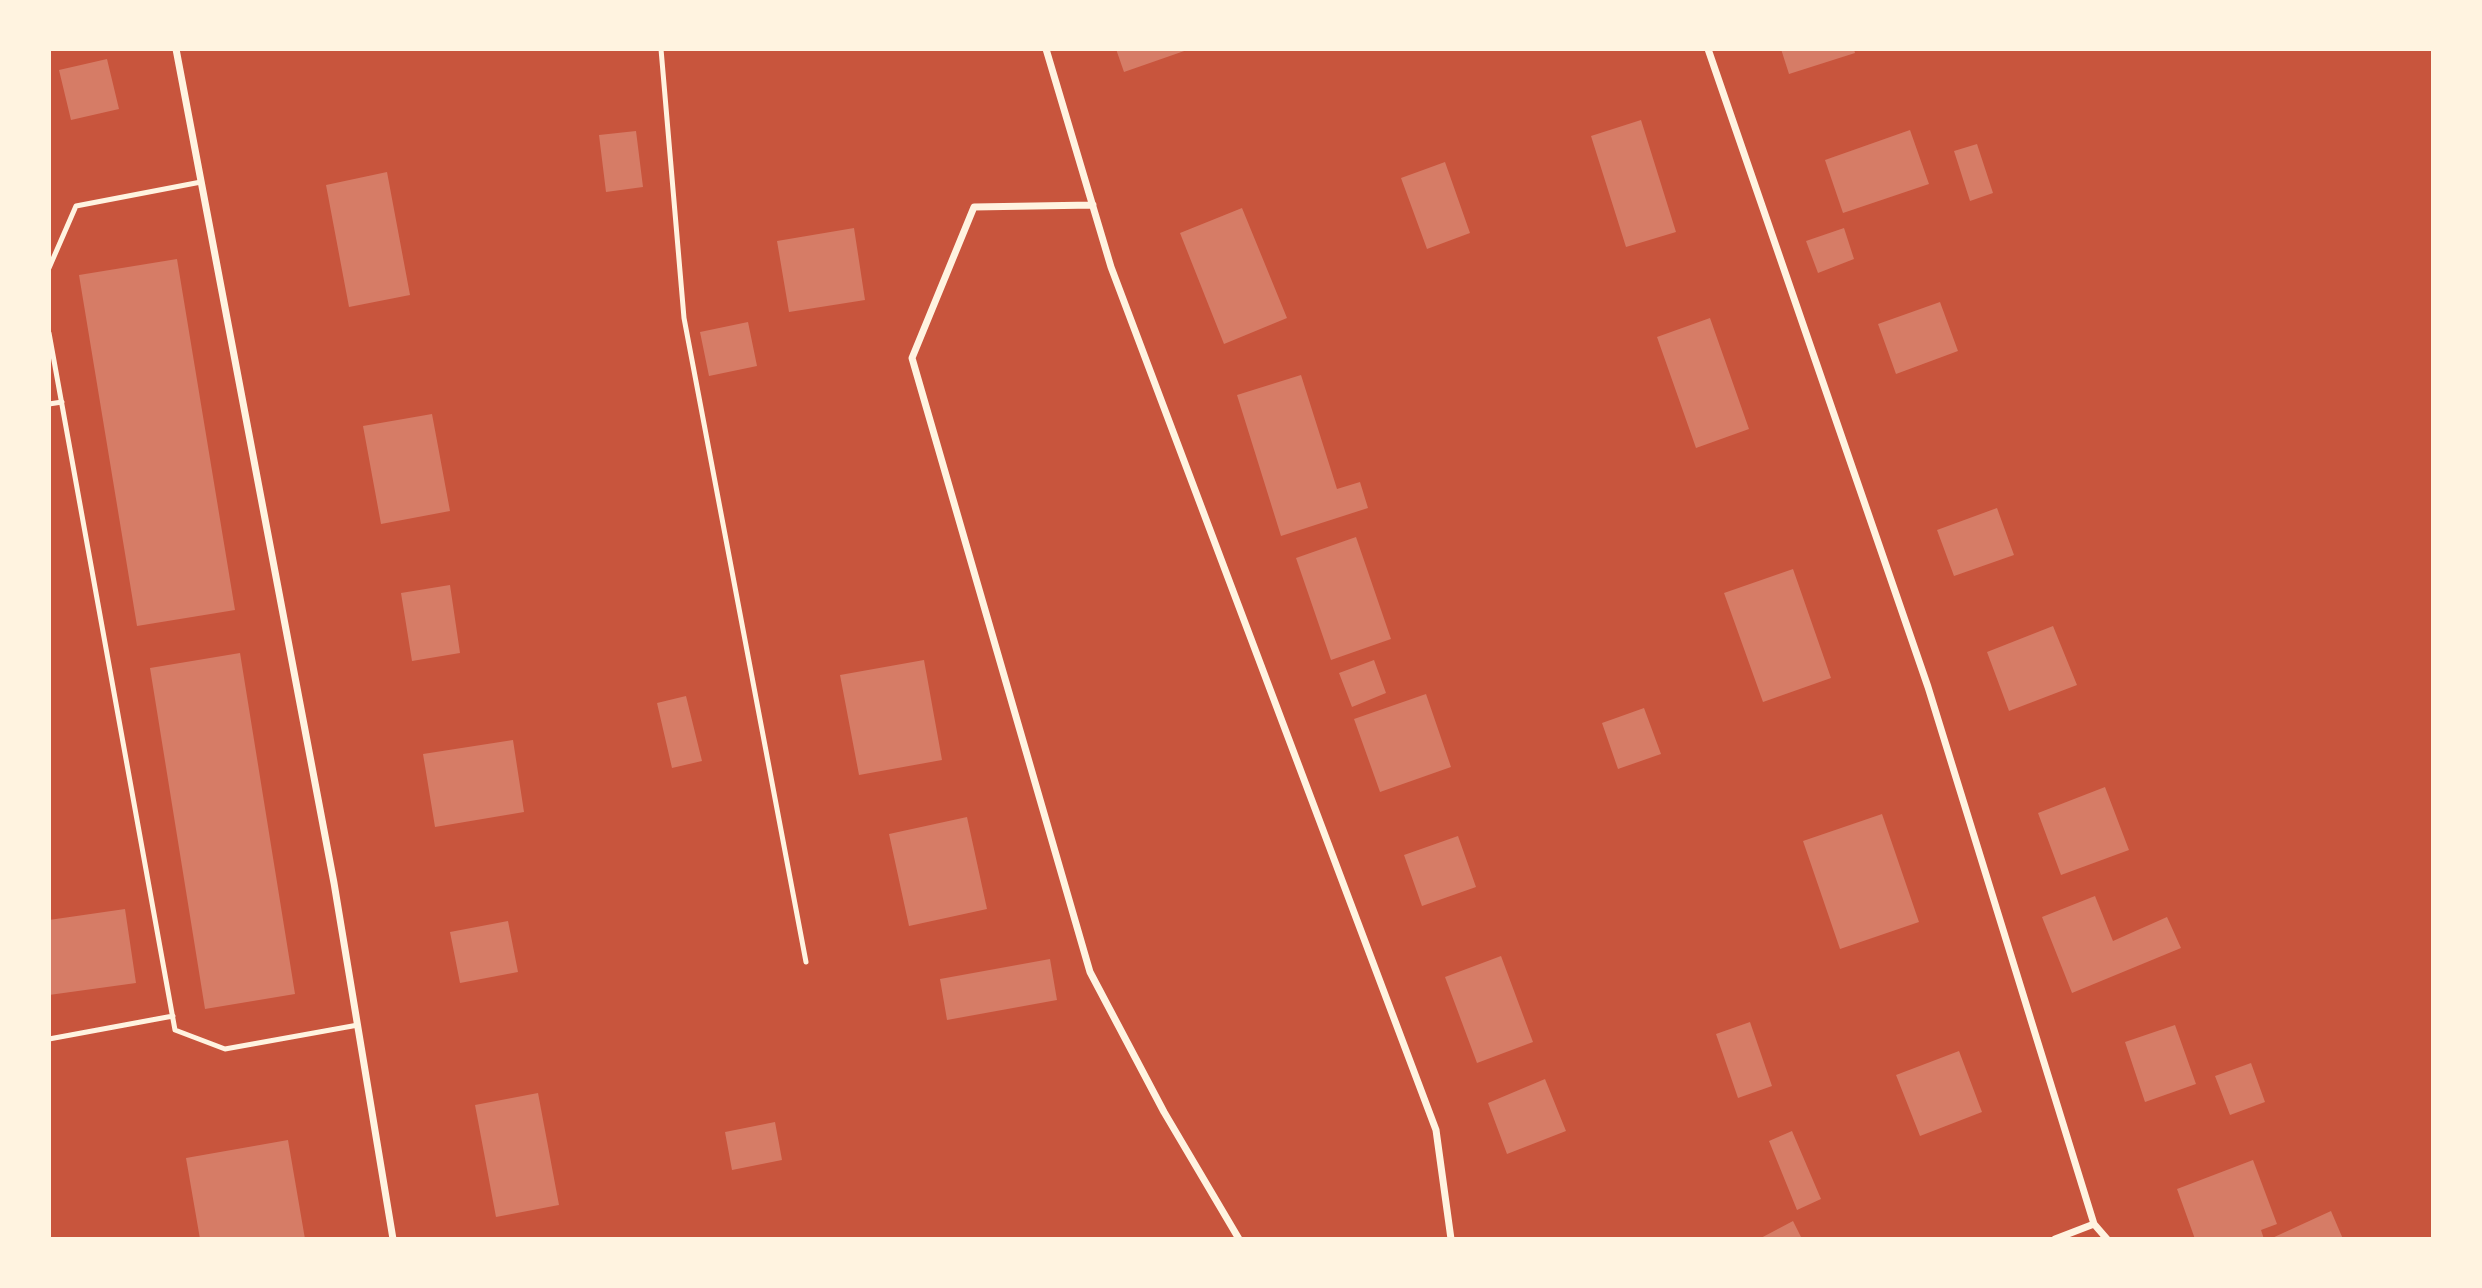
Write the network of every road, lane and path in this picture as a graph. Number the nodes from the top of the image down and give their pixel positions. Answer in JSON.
{"nodes":[{"id":1,"x":176,"y":49,"type":"edge"},
{"id":2,"x":661,"y":49,"type":"edge"},
{"id":3,"x":1046,"y":49,"type":"edge"},
{"id":4,"x":1708,"y":49,"type":"edge"},
{"id":5,"x":201,"y":183,"type":"junction"},
{"id":6,"x":1093,"y":205,"type":"junction"},
{"id":7,"x":49,"y":268,"type":"edge"},
{"id":8,"x":49,"y":333,"type":"edge"},
{"id":9,"x":62,"y":402,"type":"junction"},
{"id":10,"x":49,"y":404,"type":"edge"},
{"id":11,"x":806,"y":962,"type":"dead end"},
{"id":12,"x":173,"y":1016,"type":"junction"},
{"id":13,"x":358,"y":1025,"type":"junction"},
{"id":14,"x":49,"y":1039,"type":"edge"},
{"id":15,"x":2094,"y":1224,"type":"junction"},
{"id":16,"x":393,"y":1239,"type":"edge"},
{"id":17,"x":1238,"y":1239,"type":"edge"},
{"id":18,"x":1451,"y":1239,"type":"edge"},
{"id":19,"x":2055,"y":1239,"type":"edge"},
{"id":20,"x":2107,"y":1239,"type":"edge"}],
"edges":[{"from":1,"to":5,"type":"street"},
{"from":2,"to":11,"type":"lane"},
{"from":3,"to":6,"type":"street"},
{"from":4,"to":15,"type":"street"},
{"from":5,"to":7,"type":"lane"},
{"from":5,"to":13,"type":"street"},
{"from":6,"to":17,"type":"street"},
{"from":6,"to":18,"type":"street"},
{"from":8,"to":9,"type":"lane"},
{"from":9,"to":10,"type":"lane"},
{"from":9,"to":12,"type":"lane"},
{"from":12,"to":13,"type":"lane"},
{"from":12,"to":14,"type":"lane"},
{"from":13,"to":16,"type":"street"},
{"from":15,"to":19,"type":"street"},
{"from":15,"to":20,"type":"street"}]}
